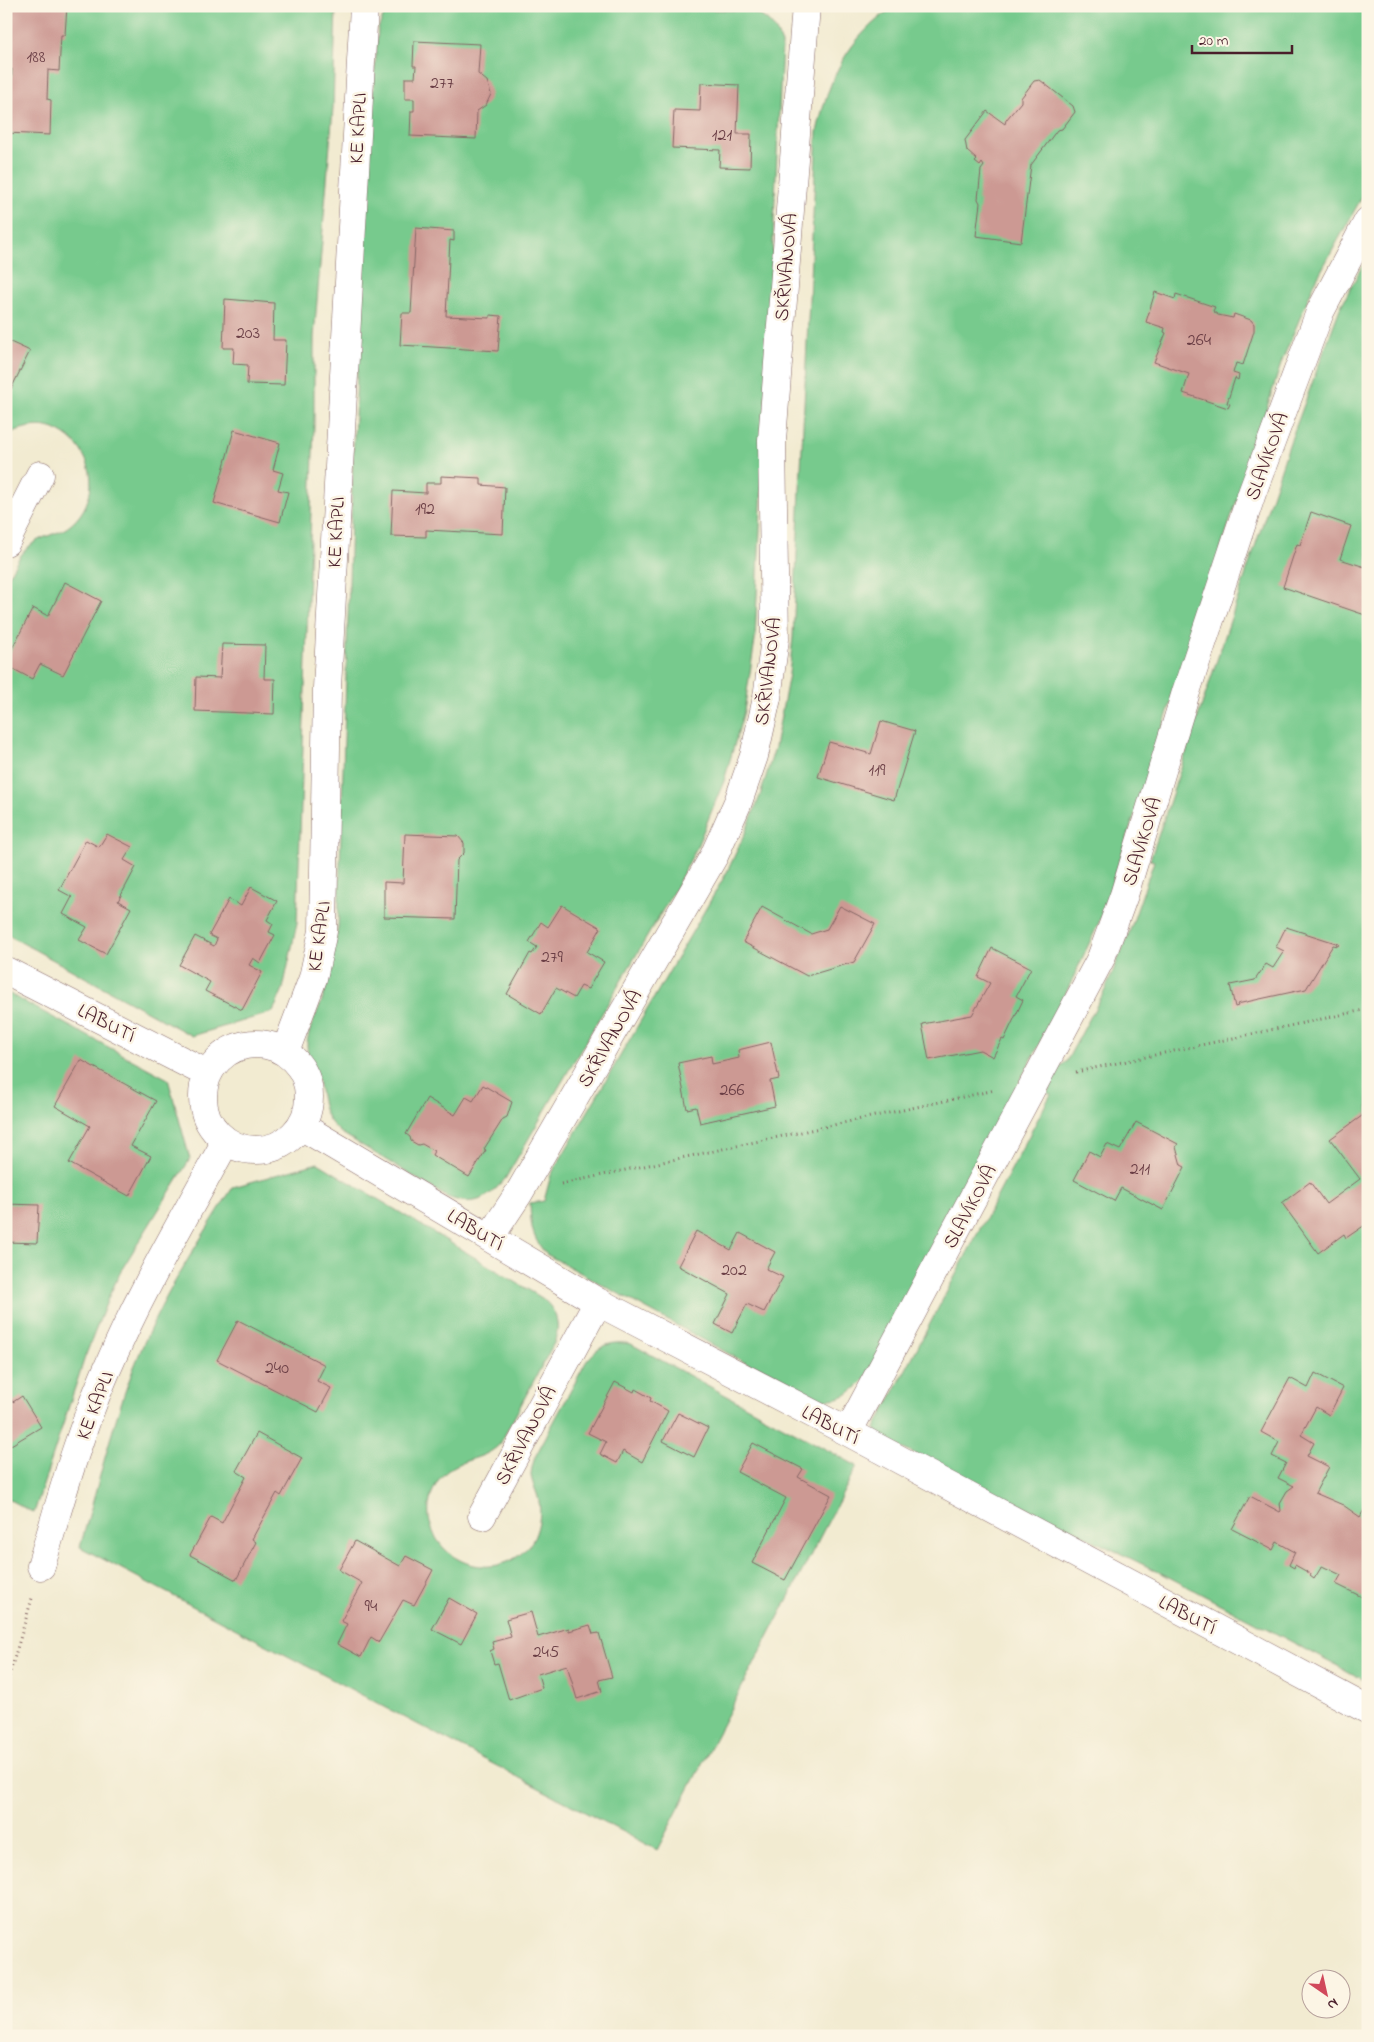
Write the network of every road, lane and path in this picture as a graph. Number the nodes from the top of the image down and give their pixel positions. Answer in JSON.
{"nodes":[{"id":1,"x":364,"y":6,"type":"edge"},
{"id":2,"x":806,"y":6,"type":"edge"},
{"id":3,"x":1368,"y":221,"type":"edge"},
{"id":4,"x":40,"y":475,"type":"dead end"},
{"id":5,"x":6,"y":542,"type":"edge"},
{"id":6,"x":6,"y":971,"type":"edge"},
{"id":7,"x":1368,"y":1009,"type":"edge"},
{"id":8,"x":285,"y":1052,"type":"junction"},
{"id":9,"x":208,"y":1074,"type":"junction"},
{"id":10,"x":1036,"y":1081,"type":"junction"},
{"id":11,"x":301,"y":1126,"type":"junction"},
{"id":12,"x":226,"y":1141,"type":"junction"},
{"id":13,"x":519,"y":1193,"type":"junction"},
{"id":14,"x":490,"y":1238,"type":"junction"},
{"id":15,"x":598,"y":1302,"type":"junction"},
{"id":16,"x":848,"y":1432,"type":"junction"},
{"id":17,"x":482,"y":1516,"type":"dead end"},
{"id":18,"x":41,"y":1566,"type":"joint"},
{"id":19,"x":6,"y":1686,"type":"edge"},
{"id":20,"x":1368,"y":1710,"type":"edge"}],
"edges":[{"from":1,"to":8,"type":"street","name":"KE KAPLI"},
{"from":2,"to":13,"type":"street","name":"SKŘIVANOVÁ"},
{"from":3,"to":10,"type":"street","name":"SLAVÍKOVÁ"},
{"from":4,"to":5,"type":"street"},
{"from":6,"to":9,"type":"street","name":"LABUTÍ"},
{"from":7,"to":10,"type":"path"},
{"from":8,"to":9,"type":"street"},
{"from":8,"to":11,"type":"street"},
{"from":9,"to":12,"type":"street"},
{"from":10,"to":13,"type":"path"},
{"from":10,"to":16,"type":"street","name":"SLAVÍKOVÁ"},
{"from":11,"to":12,"type":"street"},
{"from":11,"to":14,"type":"street","name":"LABUTÍ"},
{"from":12,"to":18,"type":"street","name":"KE KAPLI"},
{"from":13,"to":14,"type":"street","name":"SKŘIVANOVÁ"},
{"from":14,"to":15,"type":"street","name":"LABUTÍ"},
{"from":15,"to":16,"type":"street","name":"LABUTÍ"},
{"from":15,"to":17,"type":"street","name":"SKŘIVANOVÁ"},
{"from":16,"to":20,"type":"street","name":"LABUTÍ"},
{"from":18,"to":19,"type":"path"}]}
